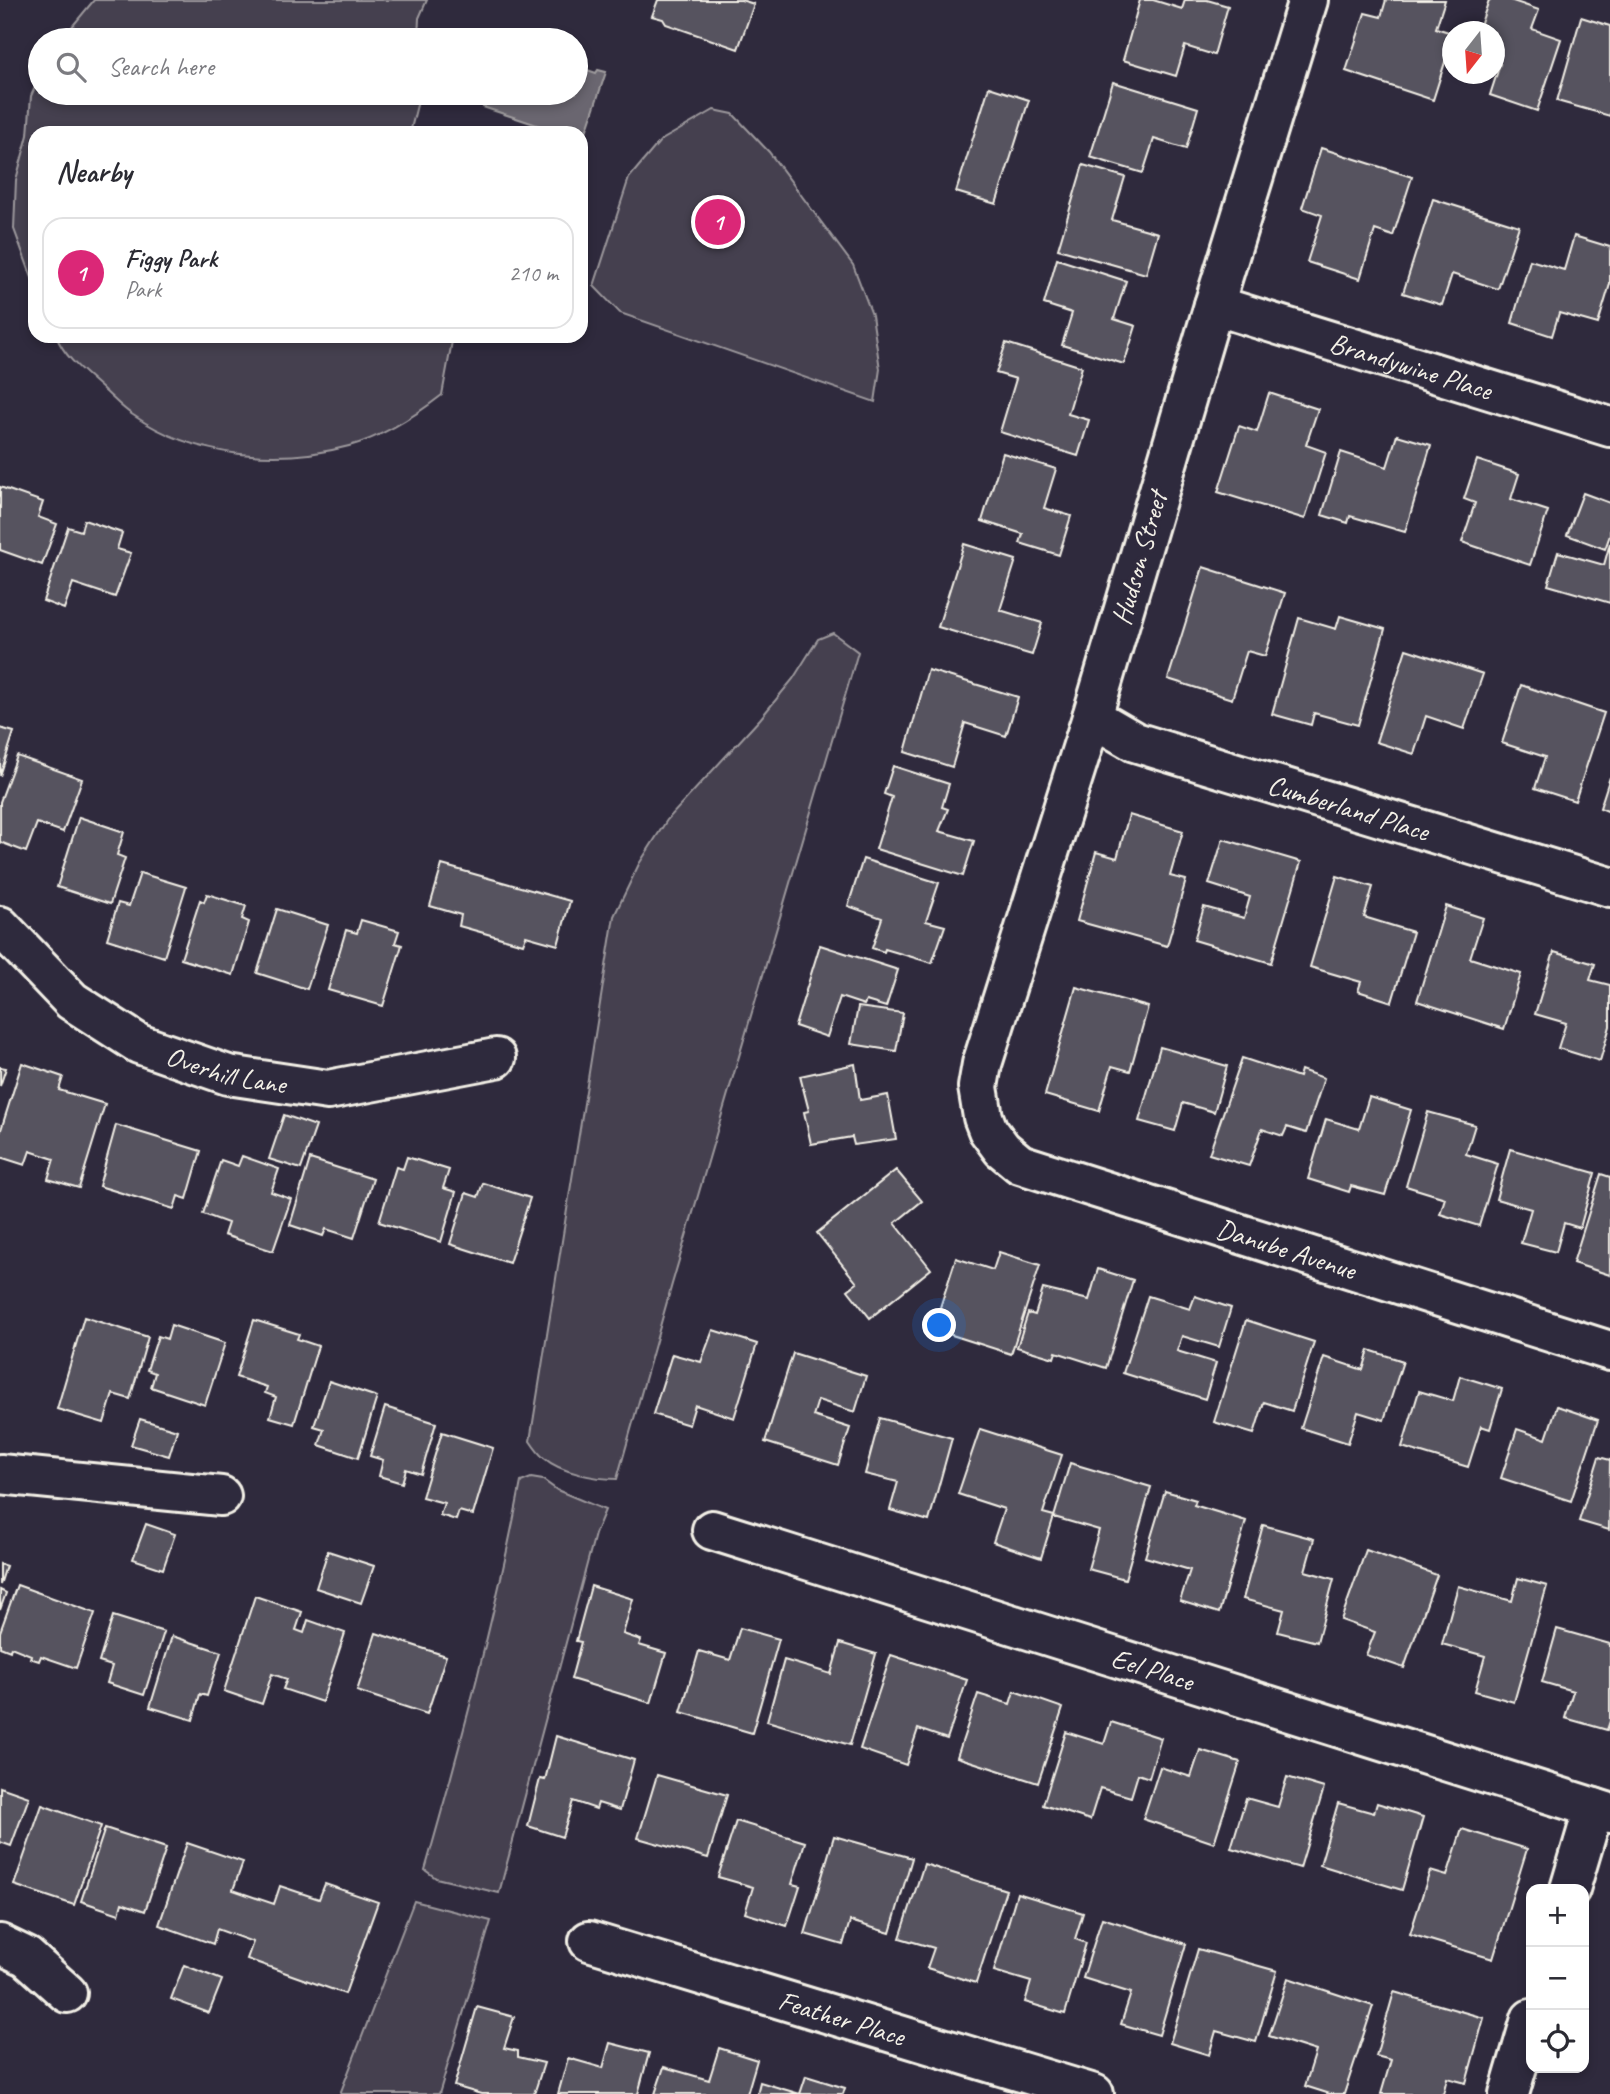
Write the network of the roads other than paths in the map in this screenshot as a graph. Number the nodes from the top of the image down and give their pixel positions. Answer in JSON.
{"nodes":[{"id":1,"x":1308,"y":0,"type":"edge"},
{"id":2,"x":1214,"y":305,"type":"junction"},
{"id":3,"x":1610,"y":427,"type":"edge"},
{"id":4,"x":1092,"y":717,"type":"junction"},
{"id":5,"x":1610,"y":887,"type":"edge"},
{"id":6,"x":0,"y":926,"type":"edge"},
{"id":7,"x":496,"y":1058,"type":"dead end"},
{"id":8,"x":983,"y":1117,"type":"joint"},
{"id":9,"x":1610,"y":1351,"type":"edge"},
{"id":10,"x":0,"y":1474,"type":"edge"},
{"id":11,"x":221,"y":1496,"type":"dead end"},
{"id":12,"x":712,"y":1530,"type":"dead end"},
{"id":13,"x":1602,"y":1811,"type":"edge"},
{"id":14,"x":1572,"y":1884,"type":"edge"},
{"id":15,"x":589,"y":1941,"type":"dead end"},
{"id":16,"x":0,"y":1944,"type":"edge"},
{"id":17,"x":67,"y":1993,"type":"dead end"},
{"id":18,"x":1526,"y":2036,"type":"edge"},
{"id":19,"x":1094,"y":2094,"type":"edge"},
{"id":20,"x":1509,"y":2094,"type":"edge"}],
"edges":[{"from":1,"to":2,"type":"street","name":"Hudson Street"},
{"from":2,"to":3,"type":"street","name":"Brandywine Place"},
{"from":2,"to":4,"type":"street","name":"Hudson Street"},
{"from":4,"to":5,"type":"street","name":"Cumberland Place"},
{"from":4,"to":8,"type":"street","name":"Hudson Street"},
{"from":6,"to":7,"type":"street","name":"Overhill Lane"},
{"from":8,"to":9,"type":"street","name":"Danube Avenue"},
{"from":10,"to":11,"type":"street"},
{"from":12,"to":13,"type":"street","name":"Eel Place"},
{"from":13,"to":14,"type":"street"},
{"from":15,"to":19,"type":"street","name":"Feather Place"},
{"from":16,"to":17,"type":"street"},
{"from":18,"to":20,"type":"street"}]}
